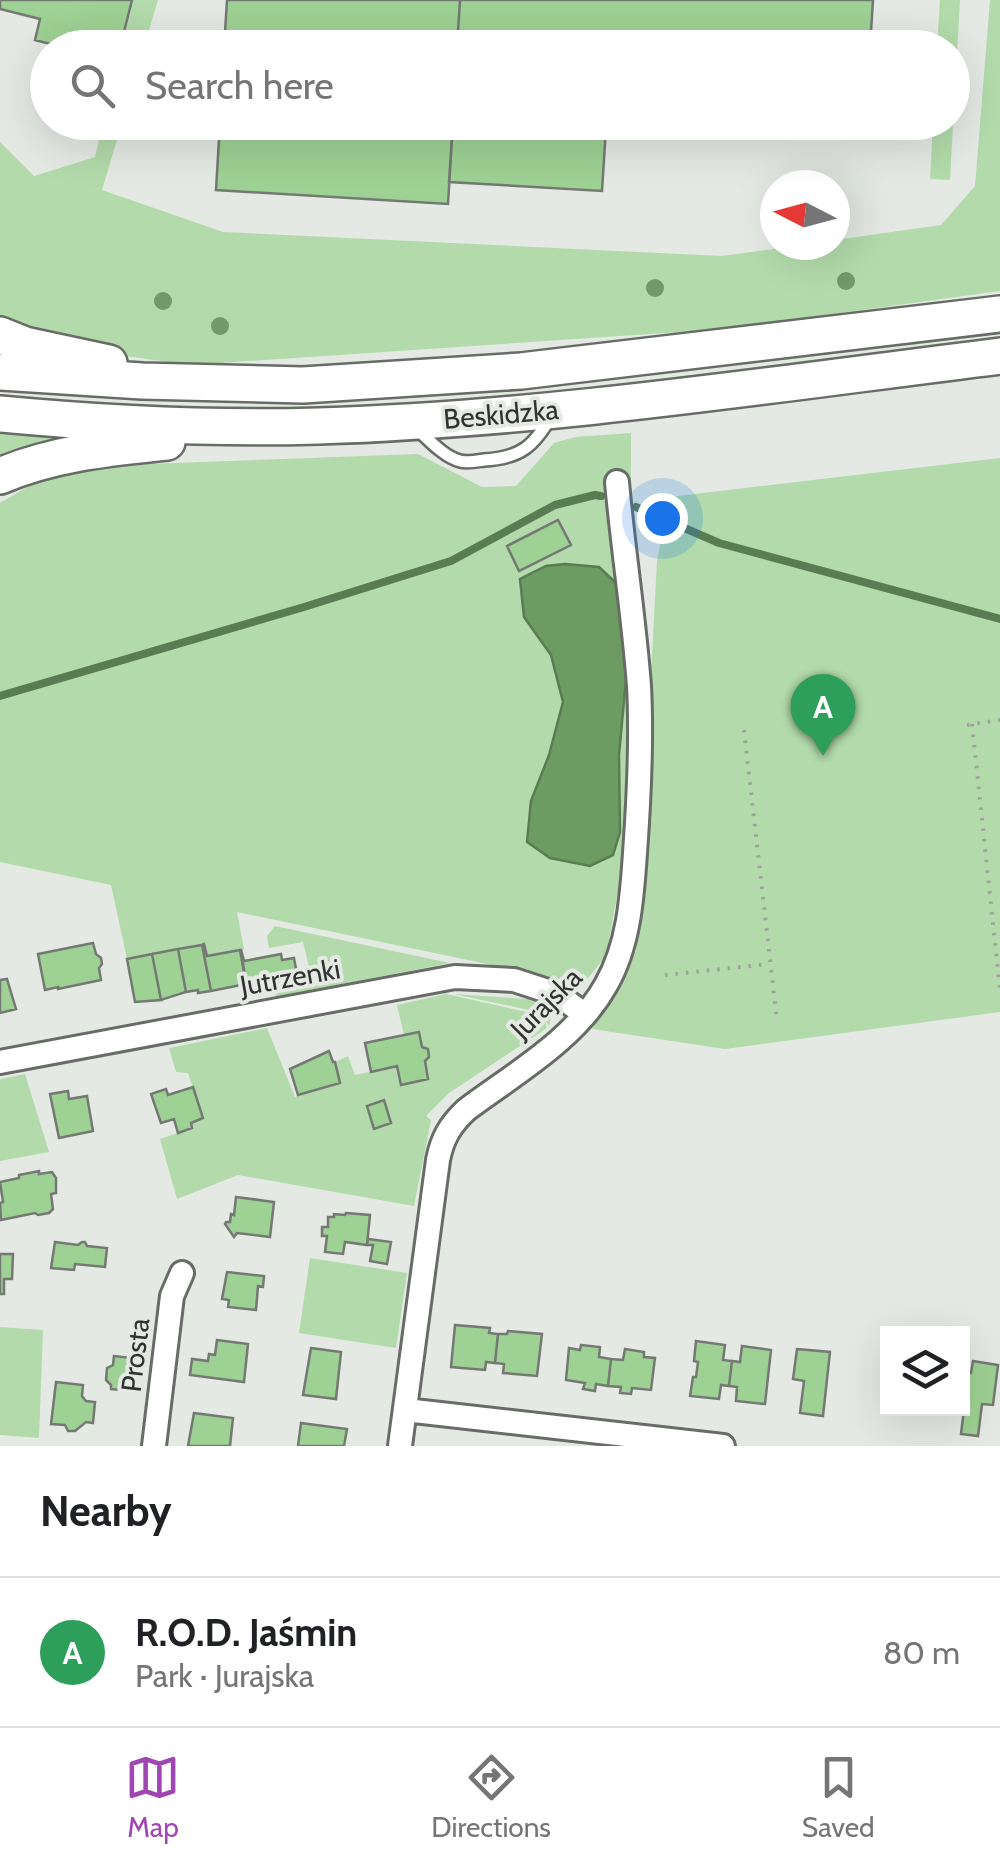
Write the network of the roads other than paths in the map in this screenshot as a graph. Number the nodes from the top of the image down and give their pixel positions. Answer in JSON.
{"nodes":[{"id":1,"x":1000,"y":304,"type":"edge"},
{"id":2,"x":1000,"y":314,"type":"edge"},
{"id":3,"x":959,"y":320,"type":"junction"},
{"id":4,"x":0,"y":334,"type":"edge"},
{"id":5,"x":1000,"y":356,"type":"edge"},
{"id":6,"x":0,"y":372,"type":"edge"},
{"id":7,"x":187,"y":383,"type":"junction"},
{"id":8,"x":0,"y":414,"type":"edge"},
{"id":9,"x":318,"y":426,"type":"junction"},
{"id":10,"x":0,"y":476,"type":"edge"},
{"id":11,"x":616,"y":482,"type":"dead end"},
{"id":12,"x":584,"y":1014,"type":"junction"},
{"id":13,"x":0,"y":1062,"type":"edge"},
{"id":14,"x":182,"y":1274,"type":"dead end"},
{"id":15,"x":405,"y":1410,"type":"junction"},
{"id":16,"x":154,"y":1446,"type":"edge"},
{"id":17,"x":400,"y":1446,"type":"edge"},
{"id":18,"x":723,"y":1446,"type":"edge"}],
"edges":[{"from":1,"to":3,"type":"main road"},
{"from":2,"to":3,"type":"main road","name":"Beskidzka"},
{"from":3,"to":7,"type":"main road","name":"Beskidzka"},
{"from":4,"to":7,"type":"main road"},
{"from":5,"to":9,"type":"main road","name":"Beskidzka"},
{"from":6,"to":7,"type":"main road","name":"Beskidzka"},
{"from":8,"to":9,"type":"main road","name":"Beskidzka"},
{"from":9,"to":10,"type":"main road"},
{"from":11,"to":12,"type":"street","name":"Jurajska"},
{"from":12,"to":13,"type":"street","name":"Jutrzenki"},
{"from":12,"to":15,"type":"street","name":"Jurajska"},
{"from":14,"to":16,"type":"street","name":"Prosta"},
{"from":15,"to":17,"type":"street","name":"Jurajska"},
{"from":15,"to":18,"type":"street"}]}
